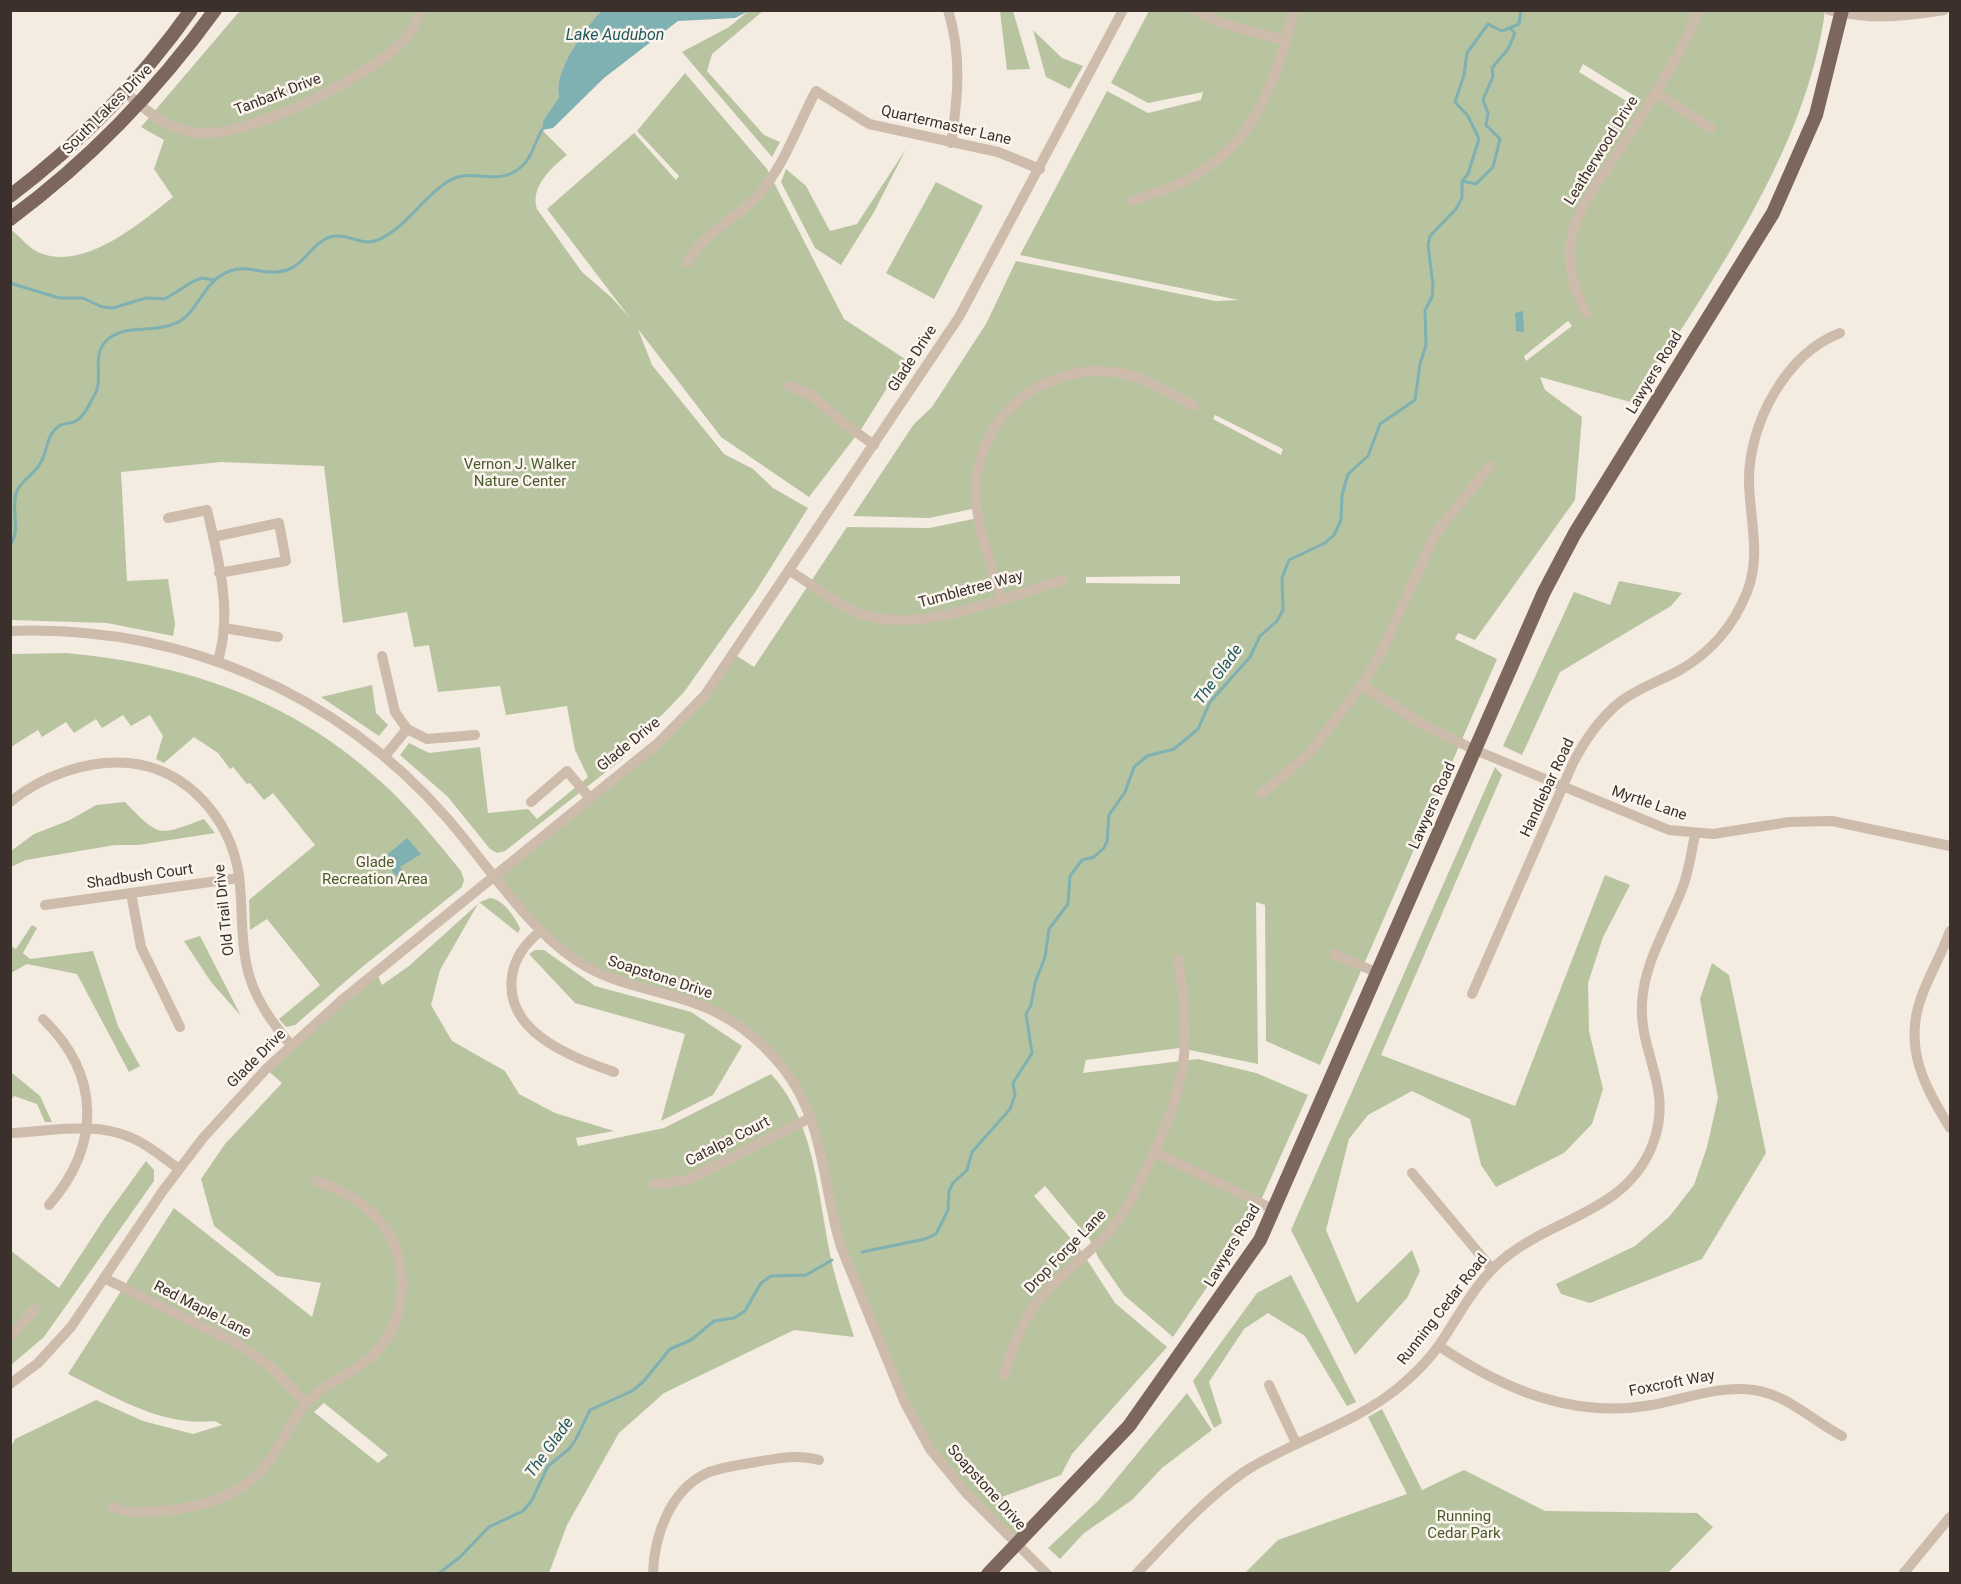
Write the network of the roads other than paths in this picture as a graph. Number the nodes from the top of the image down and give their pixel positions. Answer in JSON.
{"nodes":[{"id":1,"x":191,"y":10,"type":"edge"},
{"id":2,"x":215,"y":10,"type":"edge"},
{"id":3,"x":421,"y":10,"type":"edge"},
{"id":4,"x":948,"y":10,"type":"edge"},
{"id":5,"x":1123,"y":10,"type":"edge"},
{"id":6,"x":1194,"y":10,"type":"edge"},
{"id":7,"x":1294,"y":10,"type":"edge"},
{"id":8,"x":1699,"y":10,"type":"edge"},
{"id":9,"x":1944,"y":10,"type":"edge"},
{"id":10,"x":1837,"y":11,"type":"edge"},
{"id":11,"x":1286,"y":41,"type":"junction"},
{"id":12,"x":126,"y":93,"type":"junction"},
{"id":13,"x":1656,"y":93,"type":"junction"},
{"id":14,"x":140,"y":104,"type":"junction"},
{"id":15,"x":1711,"y":128,"type":"dead end"},
{"id":16,"x":951,"y":143,"type":"junction"},
{"id":17,"x":1040,"y":168,"type":"junction"},
{"id":18,"x":10,"y":196,"type":"edge"},
{"id":19,"x":1131,"y":201,"type":"dead end"},
{"id":20,"x":10,"y":219,"type":"edge"},
{"id":21,"x":687,"y":263,"type":"dead end"},
{"id":22,"x":1587,"y":315,"type":"dead end"},
{"id":23,"x":1840,"y":333,"type":"dead end"},
{"id":24,"x":789,"y":386,"type":"dead end"},
{"id":25,"x":1194,"y":406,"type":"dead end"},
{"id":26,"x":874,"y":444,"type":"junction"},
{"id":27,"x":1490,"y":466,"type":"dead end"},
{"id":28,"x":168,"y":518,"type":"dead end"},
{"id":29,"x":213,"y":537,"type":"junction"},
{"id":30,"x":790,"y":571,"type":"junction"},
{"id":31,"x":219,"y":573,"type":"junction"},
{"id":32,"x":1063,"y":580,"type":"dead end"},
{"id":33,"x":1001,"y":598,"type":"junction"},
{"id":34,"x":224,"y":628,"type":"junction"},
{"id":35,"x":10,"y":631,"type":"edge"},
{"id":36,"x":278,"y":637,"type":"dead end"},
{"id":37,"x":382,"y":656,"type":"dead end"},
{"id":38,"x":218,"y":660,"type":"junction"},
{"id":39,"x":1362,"y":685,"type":"junction"},
{"id":40,"x":407,"y":729,"type":"junction"},
{"id":41,"x":475,"y":735,"type":"dead end"},
{"id":42,"x":1475,"y":750,"type":"junction"},
{"id":43,"x":385,"y":756,"type":"junction"},
{"id":44,"x":1563,"y":787,"type":"junction"},
{"id":45,"x":1261,"y":794,"type":"dead end"},
{"id":46,"x":589,"y":797,"type":"junction"},
{"id":47,"x":10,"y":802,"type":"edge"},
{"id":48,"x":531,"y":802,"type":"dead end"},
{"id":49,"x":1695,"y":835,"type":"junction"},
{"id":50,"x":1950,"y":846,"type":"edge"},
{"id":51,"x":495,"y":874,"type":"junction"},
{"id":52,"x":239,"y":878,"type":"junction"},
{"id":53,"x":131,"y":893,"type":"junction"},
{"id":54,"x":45,"y":905,"type":"dead end"},
{"id":55,"x":541,"y":931,"type":"junction"},
{"id":56,"x":1950,"y":931,"type":"edge"},
{"id":57,"x":1334,"y":954,"type":"dead end"},
{"id":58,"x":1178,"y":959,"type":"dead end"},
{"id":59,"x":1378,"y":973,"type":"junction"},
{"id":60,"x":1472,"y":994,"type":"dead end"},
{"id":61,"x":43,"y":1019,"type":"dead end"},
{"id":62,"x":180,"y":1027,"type":"dead end"},
{"id":63,"x":291,"y":1045,"type":"junction"},
{"id":64,"x":614,"y":1072,"type":"dead end"},
{"id":65,"x":812,"y":1117,"type":"junction"},
{"id":66,"x":88,"y":1126,"type":"junction"},
{"id":67,"x":1950,"y":1128,"type":"edge"},
{"id":68,"x":10,"y":1133,"type":"edge"},
{"id":69,"x":1154,"y":1152,"type":"junction"},
{"id":70,"x":179,"y":1169,"type":"junction"},
{"id":71,"x":1412,"y":1173,"type":"dead end"},
{"id":72,"x":316,"y":1181,"type":"dead end"},
{"id":73,"x":654,"y":1184,"type":"dead end"},
{"id":74,"x":49,"y":1205,"type":"dead end"},
{"id":75,"x":1275,"y":1210,"type":"junction"},
{"id":76,"x":1492,"y":1269,"type":"junction"},
{"id":77,"x":104,"y":1278,"type":"junction"},
{"id":78,"x":35,"y":1309,"type":"dead end"},
{"id":79,"x":10,"y":1336,"type":"edge"},
{"id":80,"x":1438,"y":1346,"type":"junction"},
{"id":81,"x":1004,"y":1375,"type":"dead end"},
{"id":82,"x":10,"y":1384,"type":"edge"},
{"id":83,"x":1269,"y":1385,"type":"dead end"},
{"id":84,"x":306,"y":1403,"type":"junction"},
{"id":85,"x":1842,"y":1436,"type":"dead end"},
{"id":86,"x":1296,"y":1443,"type":"junction"},
{"id":87,"x":819,"y":1461,"type":"dead end"},
{"id":88,"x":112,"y":1507,"type":"dead end"},
{"id":89,"x":1950,"y":1517,"type":"edge"},
{"id":90,"x":1017,"y":1544,"type":"junction"},
{"id":91,"x":653,"y":1574,"type":"edge"},
{"id":92,"x":988,"y":1574,"type":"edge"},
{"id":93,"x":1047,"y":1574,"type":"edge"},
{"id":94,"x":1136,"y":1574,"type":"edge"},
{"id":95,"x":1903,"y":1574,"type":"edge"}],
"edges":[{"from":1,"to":12,"type":"main road","name":"South Lakes Drive"},
{"from":2,"to":14,"type":"main road","name":"South Lakes Drive"},
{"from":3,"to":14,"type":"street","name":"Tanbark Drive"},
{"from":4,"to":16,"type":"street"},
{"from":5,"to":17,"type":"street","name":"Glade Drive"},
{"from":6,"to":11,"type":"street"},
{"from":7,"to":11,"type":"street"},
{"from":8,"to":13,"type":"street","name":"Leatherwood Drive"},
{"from":9,"to":10,"type":"street"},
{"from":10,"to":42,"type":"main road","name":"Lawyers Road"},
{"from":11,"to":19,"type":"street"},
{"from":12,"to":14,"type":"street","name":"Tanbark Drive"},
{"from":12,"to":18,"type":"main road","name":"South Lakes Drive"},
{"from":13,"to":15,"type":"street"},
{"from":13,"to":22,"type":"street","name":"Leatherwood Drive"},
{"from":14,"to":20,"type":"main road","name":"South Lakes Drive"},
{"from":16,"to":17,"type":"street","name":"Quartermaster Lane"},
{"from":16,"to":21,"type":"street","name":"Quartermaster Lane"},
{"from":17,"to":26,"type":"street","name":"Glade Drive"},
{"from":23,"to":44,"type":"street","name":"Handlebar Road"},
{"from":24,"to":26,"type":"street"},
{"from":25,"to":33,"type":"street"},
{"from":26,"to":30,"type":"street","name":"Glade Drive"},
{"from":27,"to":39,"type":"street"},
{"from":28,"to":29,"type":"street"},
{"from":29,"to":31,"type":"street"},
{"from":29,"to":31,"type":"street"},
{"from":30,"to":33,"type":"street","name":"Tumbletree Way"},
{"from":30,"to":46,"type":"street","name":"Glade Drive"},
{"from":31,"to":34,"type":"street"},
{"from":32,"to":33,"type":"street","name":"Tumbletree Way"},
{"from":34,"to":36,"type":"street"},
{"from":34,"to":38,"type":"street"},
{"from":35,"to":38,"type":"street","name":"Soapstone Drive"},
{"from":37,"to":40,"type":"street"},
{"from":38,"to":43,"type":"street","name":"Soapstone Drive"},
{"from":39,"to":42,"type":"street","name":"Myrtle Lane"},
{"from":39,"to":45,"type":"street"},
{"from":40,"to":41,"type":"street"},
{"from":40,"to":43,"type":"street"},
{"from":42,"to":44,"type":"street","name":"Myrtle Lane"},
{"from":42,"to":59,"type":"main road","name":"Lawyers Road"},
{"from":43,"to":51,"type":"street","name":"Soapstone Drive"},
{"from":44,"to":49,"type":"street","name":"Myrtle Lane"},
{"from":44,"to":60,"type":"street","name":"Handlebar Road"},
{"from":46,"to":48,"type":"street"},
{"from":46,"to":51,"type":"street","name":"Glade Drive"},
{"from":47,"to":52,"type":"street","name":"Old Trail Drive"},
{"from":49,"to":50,"type":"street","name":"Myrtle Lane"},
{"from":49,"to":76,"type":"street","name":"Running Cedar Road"},
{"from":51,"to":55,"type":"street","name":"Soapstone Drive"},
{"from":51,"to":63,"type":"street","name":"Glade Drive"},
{"from":52,"to":53,"type":"street","name":"Shadbush Court"},
{"from":52,"to":63,"type":"street","name":"Old Trail Drive"},
{"from":53,"to":54,"type":"street","name":"Shadbush Court"},
{"from":53,"to":62,"type":"street"},
{"from":55,"to":64,"type":"street"},
{"from":55,"to":65,"type":"street","name":"Soapstone Drive"},
{"from":56,"to":67,"type":"street"},
{"from":57,"to":59,"type":"street"},
{"from":58,"to":69,"type":"street","name":"Drop Forge Lane"},
{"from":59,"to":75,"type":"main road","name":"Lawyers Road"},
{"from":61,"to":66,"type":"street"},
{"from":63,"to":70,"type":"street","name":"Glade Drive"},
{"from":65,"to":73,"type":"street","name":"Catalpa Court"},
{"from":65,"to":90,"type":"street","name":"Soapstone Drive"},
{"from":66,"to":68,"type":"street"},
{"from":66,"to":70,"type":"street"},
{"from":66,"to":74,"type":"street"},
{"from":69,"to":75,"type":"street"},
{"from":69,"to":81,"type":"street","name":"Drop Forge Lane"},
{"from":70,"to":77,"type":"street","name":"Glade Drive"},
{"from":71,"to":76,"type":"street"},
{"from":72,"to":84,"type":"street"},
{"from":75,"to":90,"type":"main road","name":"Lawyers Road"},
{"from":76,"to":80,"type":"street","name":"Running Cedar Road"},
{"from":77,"to":82,"type":"street","name":"Glade Drive"},
{"from":77,"to":84,"type":"street","name":"Red Maple Lane"},
{"from":78,"to":79,"type":"street"},
{"from":80,"to":85,"type":"street","name":"Foxcroft Way"},
{"from":80,"to":86,"type":"street","name":"Running Cedar Road"},
{"from":83,"to":86,"type":"street"},
{"from":84,"to":88,"type":"street"},
{"from":86,"to":94,"type":"street","name":"Running Cedar Road"},
{"from":87,"to":91,"type":"street"},
{"from":89,"to":95,"type":"street"},
{"from":90,"to":92,"type":"main road","name":"Lawyers Road"},
{"from":90,"to":93,"type":"street","name":"Soapstone Drive"}]}
